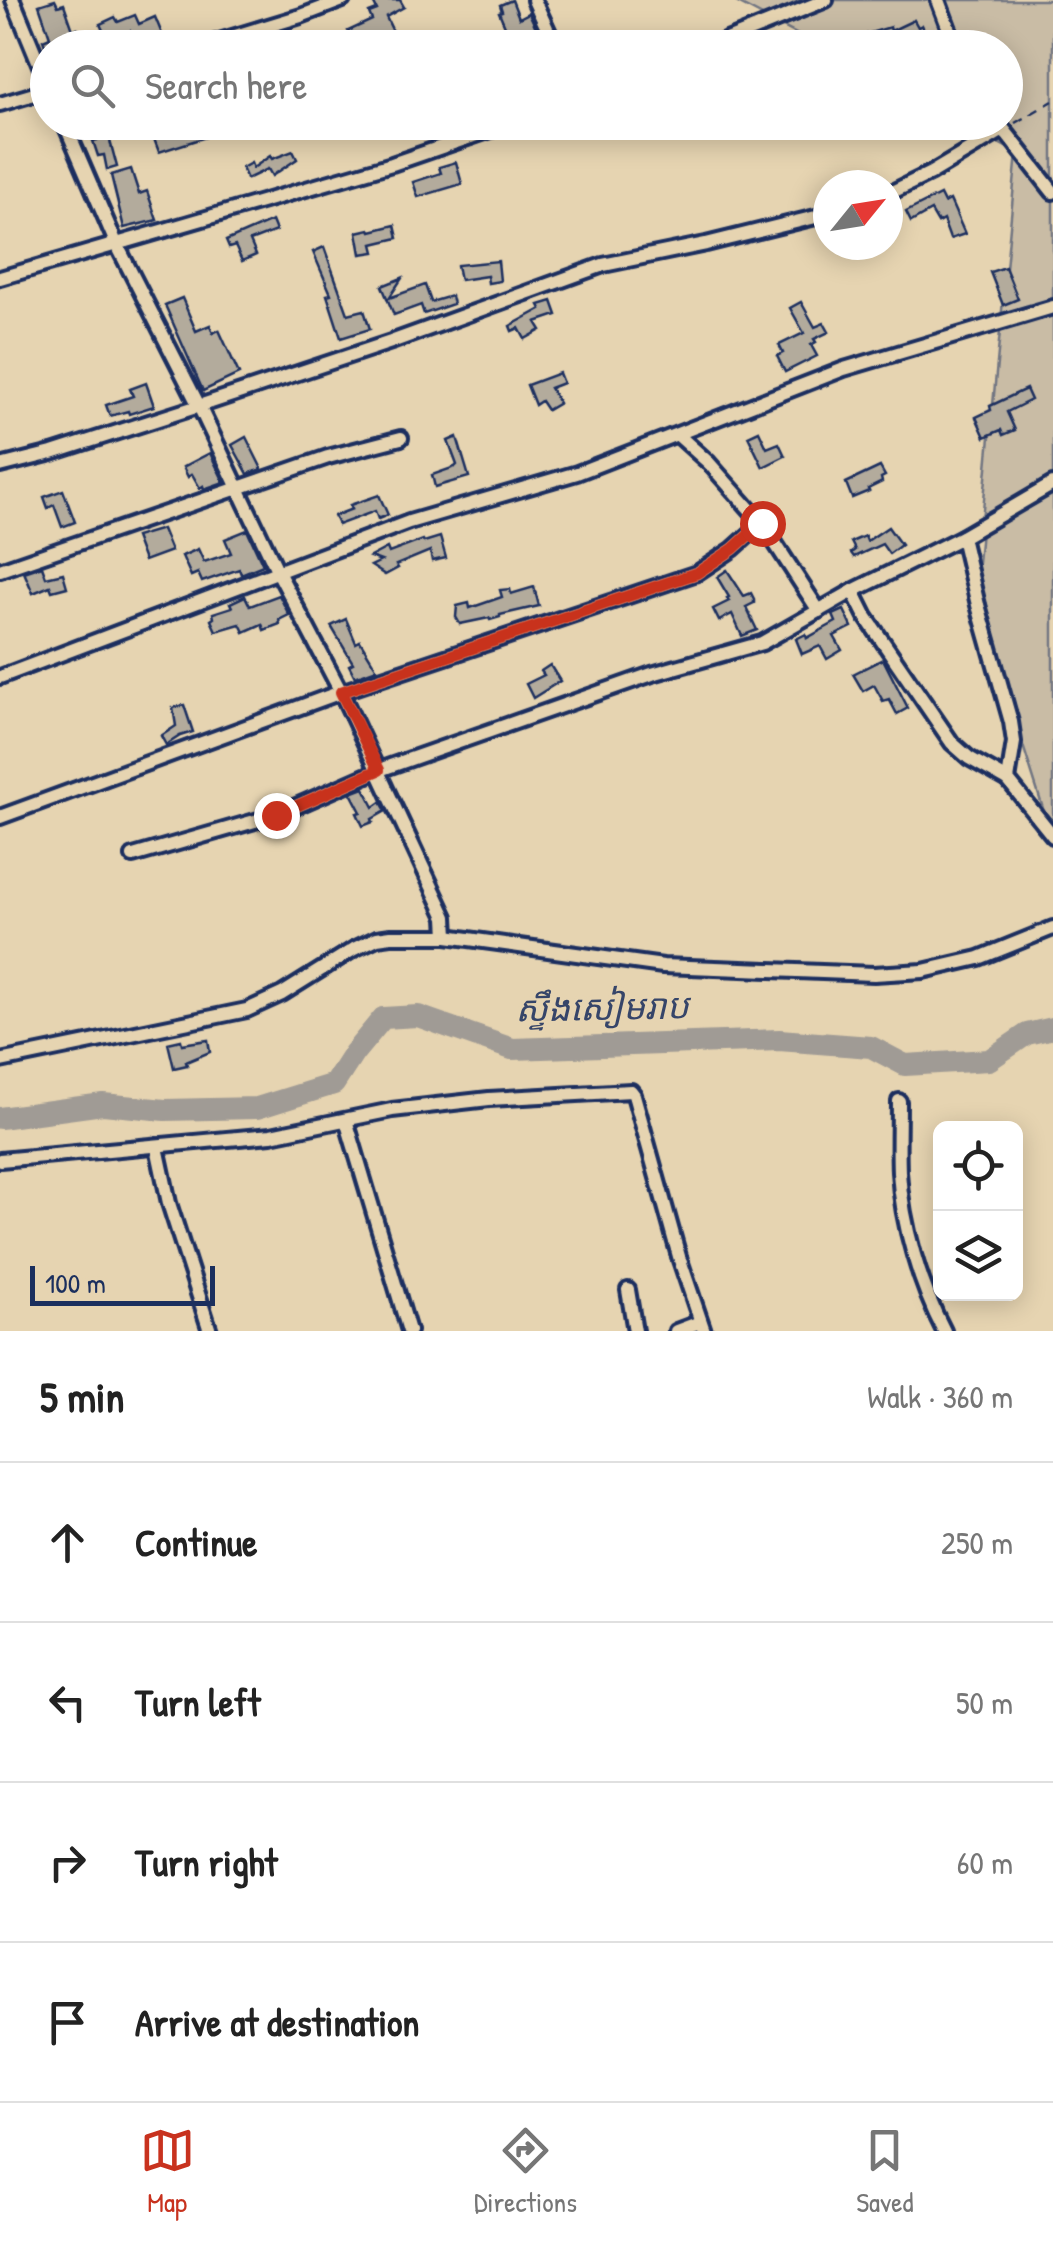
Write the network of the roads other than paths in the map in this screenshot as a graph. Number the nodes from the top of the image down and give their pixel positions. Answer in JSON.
{"nodes":[{"id":1,"x":12,"y":0,"type":"edge"},
{"id":2,"x":343,"y":0,"type":"edge"},
{"id":3,"x":534,"y":0,"type":"edge"},
{"id":4,"x":826,"y":0,"type":"edge"},
{"id":5,"x":938,"y":0,"type":"edge"},
{"id":6,"x":256,"y":30,"type":"edge"},
{"id":7,"x":548,"y":30,"type":"edge"},
{"id":8,"x":752,"y":30,"type":"edge"},
{"id":9,"x":949,"y":30,"type":"edge"},
{"id":10,"x":30,"y":44,"type":"edge"},
{"id":11,"x":30,"y":94,"type":"edge"},
{"id":12,"x":0,"y":104,"type":"edge"},
{"id":13,"x":72,"y":140,"type":"edge"},
{"id":14,"x":462,"y":140,"type":"edge"},
{"id":15,"x":981,"y":140,"type":"edge"},
{"id":16,"x":1012,"y":140,"type":"edge"},
{"id":17,"x":903,"y":187,"type":"edge"},
{"id":18,"x":1053,"y":192,"type":"edge"},
{"id":19,"x":813,"y":218,"type":"edge"},
{"id":20,"x":116,"y":243,"type":"junction"},
{"id":21,"x":0,"y":278,"type":"edge"},
{"id":22,"x":1053,"y":307,"type":"edge"},
{"id":23,"x":199,"y":406,"type":"junction"},
{"id":24,"x":678,"y":435,"type":"junction"},
{"id":25,"x":401,"y":438,"type":"dead end"},
{"id":26,"x":0,"y":466,"type":"edge"},
{"id":27,"x":1053,"y":484,"type":"edge"},
{"id":28,"x":238,"y":488,"type":"junction"},
{"id":29,"x":762,"y":523,"type":"junction"},
{"id":30,"x":962,"y":537,"type":"junction"},
{"id":31,"x":0,"y":570,"type":"edge"},
{"id":32,"x":277,"y":570,"type":"junction"},
{"id":33,"x":852,"y":591,"type":"junction"},
{"id":34,"x":818,"y":611,"type":"junction"},
{"id":35,"x":0,"y":677,"type":"edge"},
{"id":36,"x":341,"y":692,"type":"junction"},
{"id":37,"x":379,"y":770,"type":"junction"},
{"id":38,"x":1008,"y":780,"type":"junction"},
{"id":39,"x":0,"y":817,"type":"edge"},
{"id":40,"x":1053,"y":836,"type":"edge"},
{"id":41,"x":134,"y":856,"type":"dead end"},
{"id":42,"x":1053,"y":928,"type":"edge"},
{"id":43,"x":447,"y":936,"type":"junction"},
{"id":44,"x":0,"y":1061,"type":"edge"},
{"id":45,"x":899,"y":1100,"type":"dead end"},
{"id":46,"x":346,"y":1120,"type":"junction"},
{"id":47,"x":157,"y":1147,"type":"junction"},
{"id":48,"x":0,"y":1160,"type":"edge"},
{"id":49,"x":628,"y":1290,"type":"dead end"},
{"id":50,"x":702,"y":1326,"type":"edge"},
{"id":51,"x":210,"y":1331,"type":"edge"},
{"id":52,"x":408,"y":1331,"type":"edge"},
{"id":53,"x":635,"y":1331,"type":"edge"},
{"id":54,"x":676,"y":1331,"type":"edge"},
{"id":55,"x":944,"y":1331,"type":"edge"}],
"edges":[{"from":1,"to":10,"type":"street"},
{"from":2,"to":6,"type":"street"},
{"from":3,"to":7,"type":"street"},
{"from":4,"to":8,"type":"street"},
{"from":5,"to":9,"type":"street"},
{"from":11,"to":12,"type":"street"},
{"from":13,"to":20,"type":"street"},
{"from":14,"to":20,"type":"street"},
{"from":15,"to":17,"type":"street"},
{"from":16,"to":18,"type":"street"},
{"from":19,"to":23,"type":"street"},
{"from":20,"to":21,"type":"street"},
{"from":20,"to":23,"type":"street"},
{"from":22,"to":24,"type":"street"},
{"from":23,"to":26,"type":"street"},
{"from":23,"to":28,"type":"street"},
{"from":24,"to":29,"type":"street"},
{"from":24,"to":32,"type":"street"},
{"from":25,"to":28,"type":"street"},
{"from":27,"to":30,"type":"street"},
{"from":28,"to":31,"type":"street"},
{"from":28,"to":32,"type":"street"},
{"from":29,"to":34,"type":"street"},
{"from":29,"to":36,"type":"street"},
{"from":30,"to":33,"type":"street"},
{"from":30,"to":38,"type":"street"},
{"from":32,"to":35,"type":"street"},
{"from":32,"to":36,"type":"street"},
{"from":33,"to":34,"type":"street"},
{"from":33,"to":38,"type":"street"},
{"from":34,"to":37,"type":"street"},
{"from":36,"to":37,"type":"street"},
{"from":36,"to":39,"type":"street"},
{"from":37,"to":41,"type":"street"},
{"from":37,"to":43,"type":"street"},
{"from":38,"to":40,"type":"street"},
{"from":42,"to":43,"type":"street"},
{"from":43,"to":44,"type":"street"},
{"from":45,"to":55,"type":"street"},
{"from":46,"to":47,"type":"street"},
{"from":46,"to":50,"type":"street"},
{"from":46,"to":52,"type":"street"},
{"from":47,"to":48,"type":"street"},
{"from":47,"to":51,"type":"street"},
{"from":49,"to":53,"type":"street"},
{"from":50,"to":54,"type":"street"}]}
